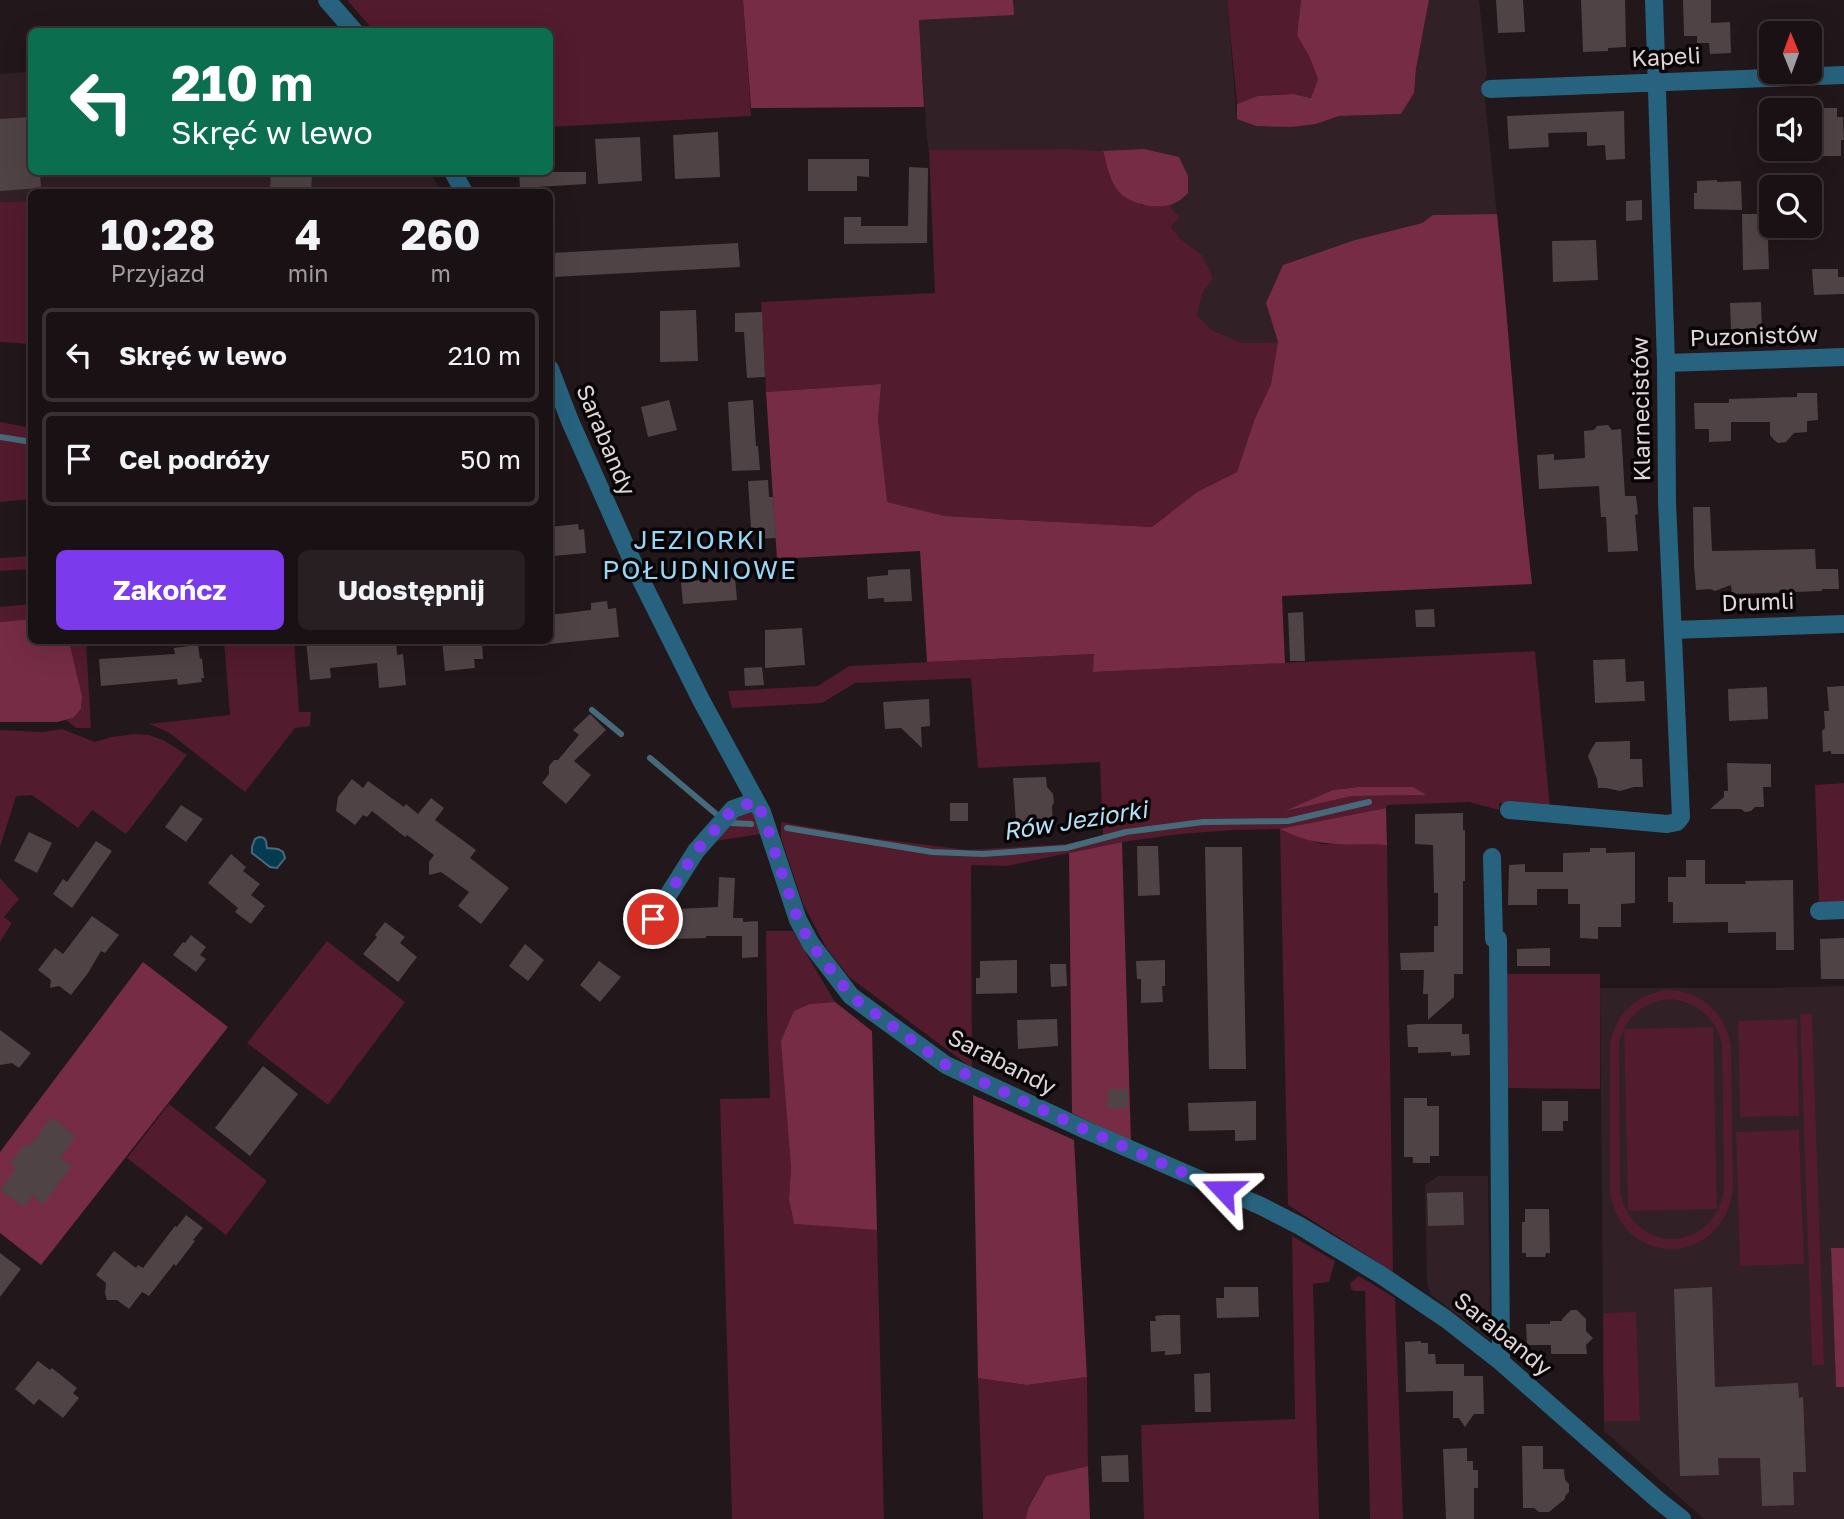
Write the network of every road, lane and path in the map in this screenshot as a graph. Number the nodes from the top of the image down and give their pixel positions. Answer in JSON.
{"nodes":[{"id":1,"x":327,"y":0,"type":"edge"},
{"id":2,"x":1654,"y":0,"type":"edge"},
{"id":3,"x":352,"y":28,"type":"edge"},
{"id":4,"x":1844,"y":75,"type":"edge"},
{"id":5,"x":1656,"y":82,"type":"junction"},
{"id":6,"x":1490,"y":89,"type":"dead end"},
{"id":7,"x":1844,"y":357,"type":"edge"},
{"id":8,"x":1666,"y":363,"type":"junction"},
{"id":9,"x":553,"y":377,"type":"edge"},
{"id":10,"x":1844,"y":624,"type":"edge"},
{"id":11,"x":1673,"y":630,"type":"junction"},
{"id":12,"x":756,"y":801,"type":"junction"},
{"id":13,"x":1509,"y":810,"type":"dead end"},
{"id":14,"x":1492,"y":856,"type":"dead end"},
{"id":15,"x":1844,"y":910,"type":"edge"},
{"id":16,"x":1819,"y":911,"type":"dead end"},
{"id":17,"x":653,"y":919,"type":"dead end"},
{"id":18,"x":1501,"y":1362,"type":"junction"},
{"id":19,"x":1682,"y":1519,"type":"edge"}],
"edges":[{"from":1,"to":3,"type":"street"},
{"from":2,"to":5,"type":"street","name":"Klarnecistów"},
{"from":4,"to":5,"type":"street","name":"Kapeli"},
{"from":5,"to":6,"type":"street","name":"Kapeli"},
{"from":5,"to":8,"type":"street","name":"Klarnecistów"},
{"from":7,"to":8,"type":"street","name":"Puzonistów"},
{"from":8,"to":11,"type":"street","name":"Klarnecistów"},
{"from":9,"to":12,"type":"street","name":"Sarabandy"},
{"from":10,"to":11,"type":"street","name":"Drumli"},
{"from":11,"to":13,"type":"street","name":"Klarnecistów"},
{"from":12,"to":17,"type":"street"},
{"from":12,"to":18,"type":"street","name":"Sarabandy"},
{"from":14,"to":18,"type":"street"},
{"from":15,"to":16,"type":"street"},
{"from":18,"to":19,"type":"street","name":"Sarabandy"}]}
